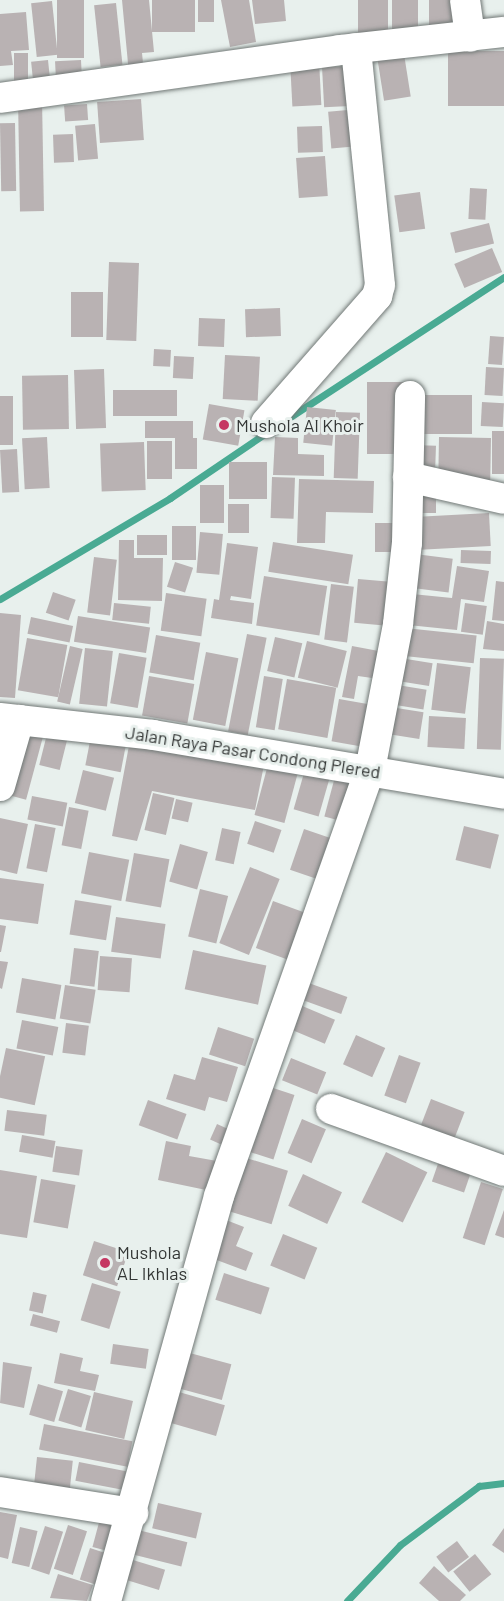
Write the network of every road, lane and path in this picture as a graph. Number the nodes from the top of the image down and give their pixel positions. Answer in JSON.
{"nodes":[{"id":1,"x":465,"y":0,"type":"edge"},
{"id":2,"x":504,"y":32,"type":"edge"},
{"id":3,"x":470,"y":37,"type":"junction"},
{"id":4,"x":356,"y":48,"type":"junction"},
{"id":5,"x":0,"y":98,"type":"edge"},
{"id":6,"x":410,"y":396,"type":"dead end"},
{"id":7,"x":266,"y":423,"type":"dead end"},
{"id":8,"x":408,"y":477,"type":"junction"},
{"id":9,"x":504,"y":499,"type":"edge"},
{"id":10,"x":10,"y":719,"type":"edge"},
{"id":11,"x":370,"y":770,"type":"junction"},
{"id":12,"x":0,"y":786,"type":"edge"},
{"id":13,"x":504,"y":794,"type":"edge"},
{"id":14,"x":331,"y":1109,"type":"dead end"},
{"id":15,"x":504,"y":1171,"type":"edge"},
{"id":16,"x":0,"y":1492,"type":"edge"},
{"id":17,"x":133,"y":1513,"type":"junction"},
{"id":18,"x":106,"y":1601,"type":"edge"}],
"edges":[{"from":1,"to":3,"type":"street"},
{"from":2,"to":3,"type":"street"},
{"from":3,"to":4,"type":"street"},
{"from":4,"to":5,"type":"street"},
{"from":4,"to":7,"type":"street"},
{"from":6,"to":8,"type":"street"},
{"from":8,"to":9,"type":"street"},
{"from":8,"to":11,"type":"street"},
{"from":10,"to":11,"type":"street","name":"Jalan Raya Pasar Condong Plered"},
{"from":10,"to":12,"type":"street"},
{"from":11,"to":13,"type":"street","name":"Jalan Raya Pasar Condong Plered"},
{"from":11,"to":17,"type":"street"},
{"from":14,"to":15,"type":"street"},
{"from":16,"to":17,"type":"street"},
{"from":17,"to":18,"type":"street"}]}
